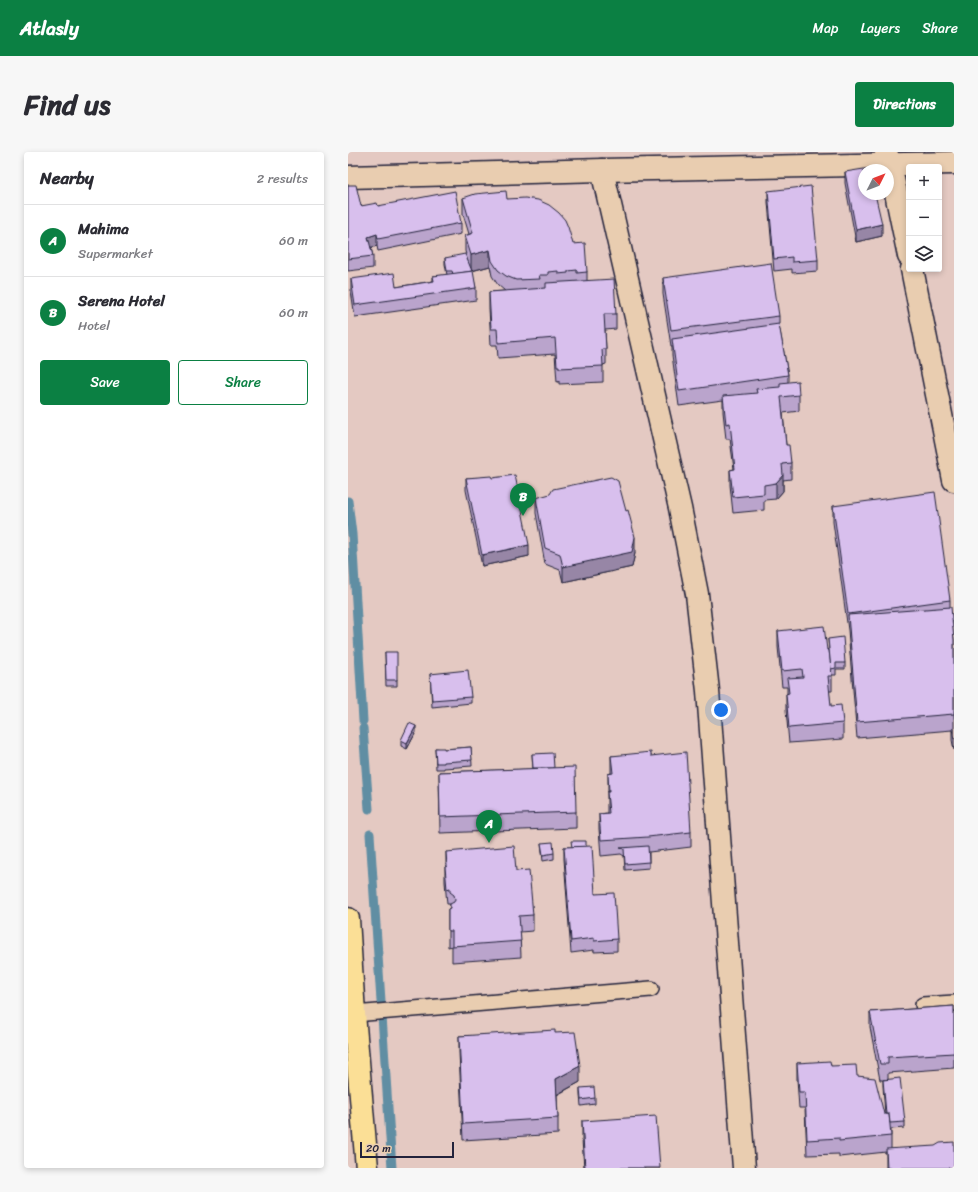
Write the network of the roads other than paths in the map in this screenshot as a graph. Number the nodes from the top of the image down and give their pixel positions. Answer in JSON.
{"nodes":[{"id":1,"x":888,"y":158,"type":"edge"},
{"id":2,"x":954,"y":163,"type":"edge"},
{"id":3,"x":587,"y":164,"type":"edge"},
{"id":4,"x":348,"y":177,"type":"edge"},
{"id":5,"x":906,"y":242,"type":"edge"},
{"id":6,"x":913,"y":272,"type":"edge"},
{"id":7,"x":954,"y":480,"type":"edge"},
{"id":8,"x":348,"y":919,"type":"edge"},
{"id":9,"x":651,"y":989,"type":"dead end"},
{"id":10,"x":954,"y":1003,"type":"edge"},
{"id":11,"x":923,"y":1005,"type":"dead end"},
{"id":12,"x":354,"y":1014,"type":"junction"},
{"id":13,"x":355,"y":1099,"type":"edge"},
{"id":14,"x":367,"y":1168,"type":"edge"},
{"id":15,"x":744,"y":1168,"type":"edge"}],
"edges":[{"from":1,"to":2,"type":"street"},
{"from":1,"to":3,"type":"street"},
{"from":1,"to":5,"type":"street"},
{"from":3,"to":4,"type":"street"},
{"from":3,"to":15,"type":"street"},
{"from":6,"to":7,"type":"street"},
{"from":8,"to":12,"type":"main road"},
{"from":9,"to":12,"type":"lane"},
{"from":10,"to":11,"type":"lane"},
{"from":12,"to":13,"type":"main road"},
{"from":13,"to":14,"type":"main road"}]}
